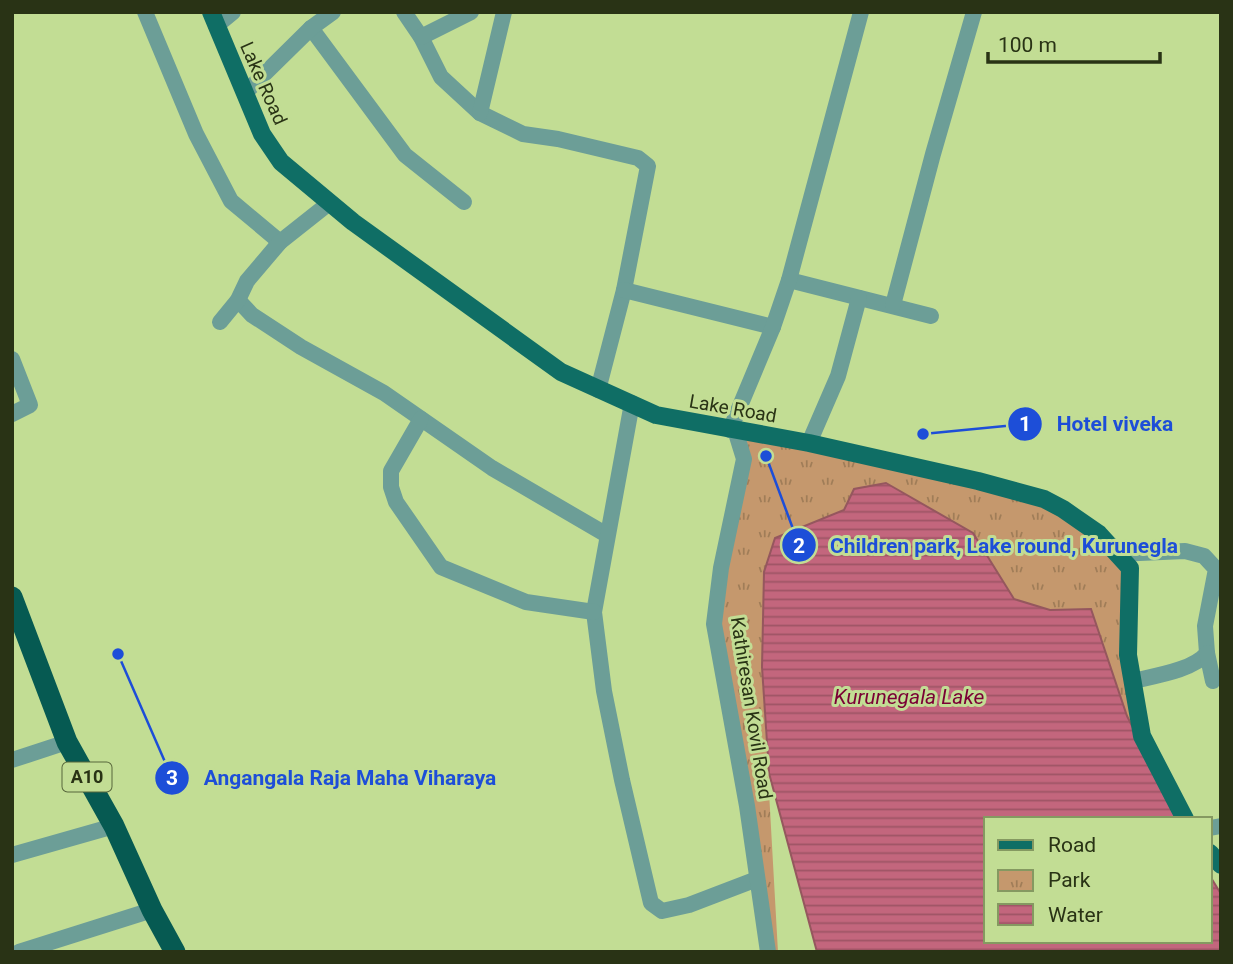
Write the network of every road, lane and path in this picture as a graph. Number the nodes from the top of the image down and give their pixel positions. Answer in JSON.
{"nodes":[{"id":1,"x":145,"y":12,"type":"edge"},
{"id":2,"x":233,"y":12,"type":"edge"},
{"id":3,"x":333,"y":12,"type":"edge"},
{"id":4,"x":404,"y":12,"type":"edge"},
{"id":5,"x":471,"y":12,"type":"edge"},
{"id":6,"x":504,"y":12,"type":"edge"},
{"id":7,"x":861,"y":12,"type":"edge"},
{"id":8,"x":974,"y":12,"type":"edge"},
{"id":9,"x":214,"y":19,"type":"edge"},
{"id":10,"x":311,"y":28,"type":"junction"},
{"id":11,"x":421,"y":37,"type":"junction"},
{"id":12,"x":245,"y":93,"type":"junction"},
{"id":13,"x":480,"y":113,"type":"junction"},
{"id":14,"x":464,"y":202,"type":"dead end"},
{"id":15,"x":328,"y":204,"type":"junction"},
{"id":16,"x":280,"y":242,"type":"junction"},
{"id":17,"x":789,"y":280,"type":"junction"},
{"id":18,"x":624,"y":290,"type":"junction"},
{"id":19,"x":859,"y":298,"type":"junction"},
{"id":20,"x":238,"y":300,"type":"junction"},
{"id":21,"x":893,"y":305,"type":"junction"},
{"id":22,"x":931,"y":316,"type":"dead end"},
{"id":23,"x":220,"y":321,"type":"dead end"},
{"id":24,"x":773,"y":327,"type":"junction"},
{"id":25,"x":12,"y":359,"type":"edge"},
{"id":26,"x":598,"y":390,"type":"junction"},
{"id":27,"x":632,"y":403,"type":"junction"},
{"id":28,"x":12,"y":415,"type":"edge"},
{"id":29,"x":421,"y":419,"type":"junction"},
{"id":30,"x":732,"y":430,"type":"junction"},
{"id":31,"x":809,"y":443,"type":"junction"},
{"id":32,"x":607,"y":535,"type":"junction"},
{"id":33,"x":1117,"y":554,"type":"junction"},
{"id":34,"x":12,"y":597,"type":"edge"},
{"id":35,"x":594,"y":612,"type":"junction"},
{"id":36,"x":1208,"y":653,"type":"junction"},
{"id":37,"x":1133,"y":681,"type":"junction"},
{"id":38,"x":1213,"y":681,"type":"dead end"},
{"id":39,"x":67,"y":742,"type":"junction"},
{"id":40,"x":12,"y":760,"type":"edge"},
{"id":41,"x":1184,"y":817,"type":"edge"},
{"id":42,"x":114,"y":826,"type":"junction"},
{"id":43,"x":12,"y":855,"type":"edge"},
{"id":44,"x":757,"y":879,"type":"junction"},
{"id":45,"x":152,"y":910,"type":"junction"},
{"id":46,"x":19,"y":952,"type":"edge"},
{"id":47,"x":175,"y":952,"type":"edge"},
{"id":48,"x":768,"y":952,"type":"edge"}],
"edges":[{"from":1,"to":16,"type":"street"},
{"from":2,"to":9,"type":"street"},
{"from":3,"to":10,"type":"street"},
{"from":4,"to":11,"type":"street"},
{"from":5,"to":11,"type":"street"},
{"from":6,"to":13,"type":"street"},
{"from":7,"to":17,"type":"street"},
{"from":8,"to":21,"type":"street"},
{"from":9,"to":12,"type":"main road","name":"Lake Road"},
{"from":10,"to":12,"type":"street"},
{"from":10,"to":14,"type":"street"},
{"from":11,"to":13,"type":"street"},
{"from":12,"to":15,"type":"main road","name":"Lake Road"},
{"from":13,"to":18,"type":"street"},
{"from":15,"to":16,"type":"street"},
{"from":15,"to":26,"type":"main road","name":"Lake Road"},
{"from":16,"to":20,"type":"street"},
{"from":17,"to":19,"type":"street"},
{"from":17,"to":24,"type":"street"},
{"from":18,"to":24,"type":"street"},
{"from":18,"to":26,"type":"street"},
{"from":19,"to":21,"type":"street"},
{"from":19,"to":31,"type":"street"},
{"from":20,"to":23,"type":"street"},
{"from":20,"to":29,"type":"street"},
{"from":21,"to":22,"type":"street"},
{"from":24,"to":30,"type":"street"},
{"from":25,"to":28,"type":"street"},
{"from":26,"to":27,"type":"main road","name":"Lake Road"},
{"from":27,"to":30,"type":"main road","name":"Lake Road"},
{"from":27,"to":32,"type":"street"},
{"from":29,"to":32,"type":"street"},
{"from":29,"to":35,"type":"street"},
{"from":30,"to":31,"type":"main road","name":"Lake Road"},
{"from":30,"to":44,"type":"street","name":"Kathiresan Kovil Road"},
{"from":31,"to":33,"type":"main road","name":"Lake Road"},
{"from":32,"to":35,"type":"street"},
{"from":33,"to":36,"type":"street"},
{"from":33,"to":37,"type":"main road","name":"Lake Road"},
{"from":34,"to":39,"type":"highway","number":"A10"},
{"from":35,"to":44,"type":"street"},
{"from":36,"to":37,"type":"street"},
{"from":36,"to":38,"type":"street"},
{"from":37,"to":41,"type":"main road","name":"Lake Road"},
{"from":39,"to":40,"type":"street"},
{"from":39,"to":42,"type":"highway","number":"A10"},
{"from":42,"to":43,"type":"street"},
{"from":42,"to":45,"type":"highway","number":"A10"},
{"from":44,"to":48,"type":"street","name":"Kathiresan Kovil Road"},
{"from":45,"to":46,"type":"street"},
{"from":45,"to":47,"type":"highway","number":"A10"}]}
